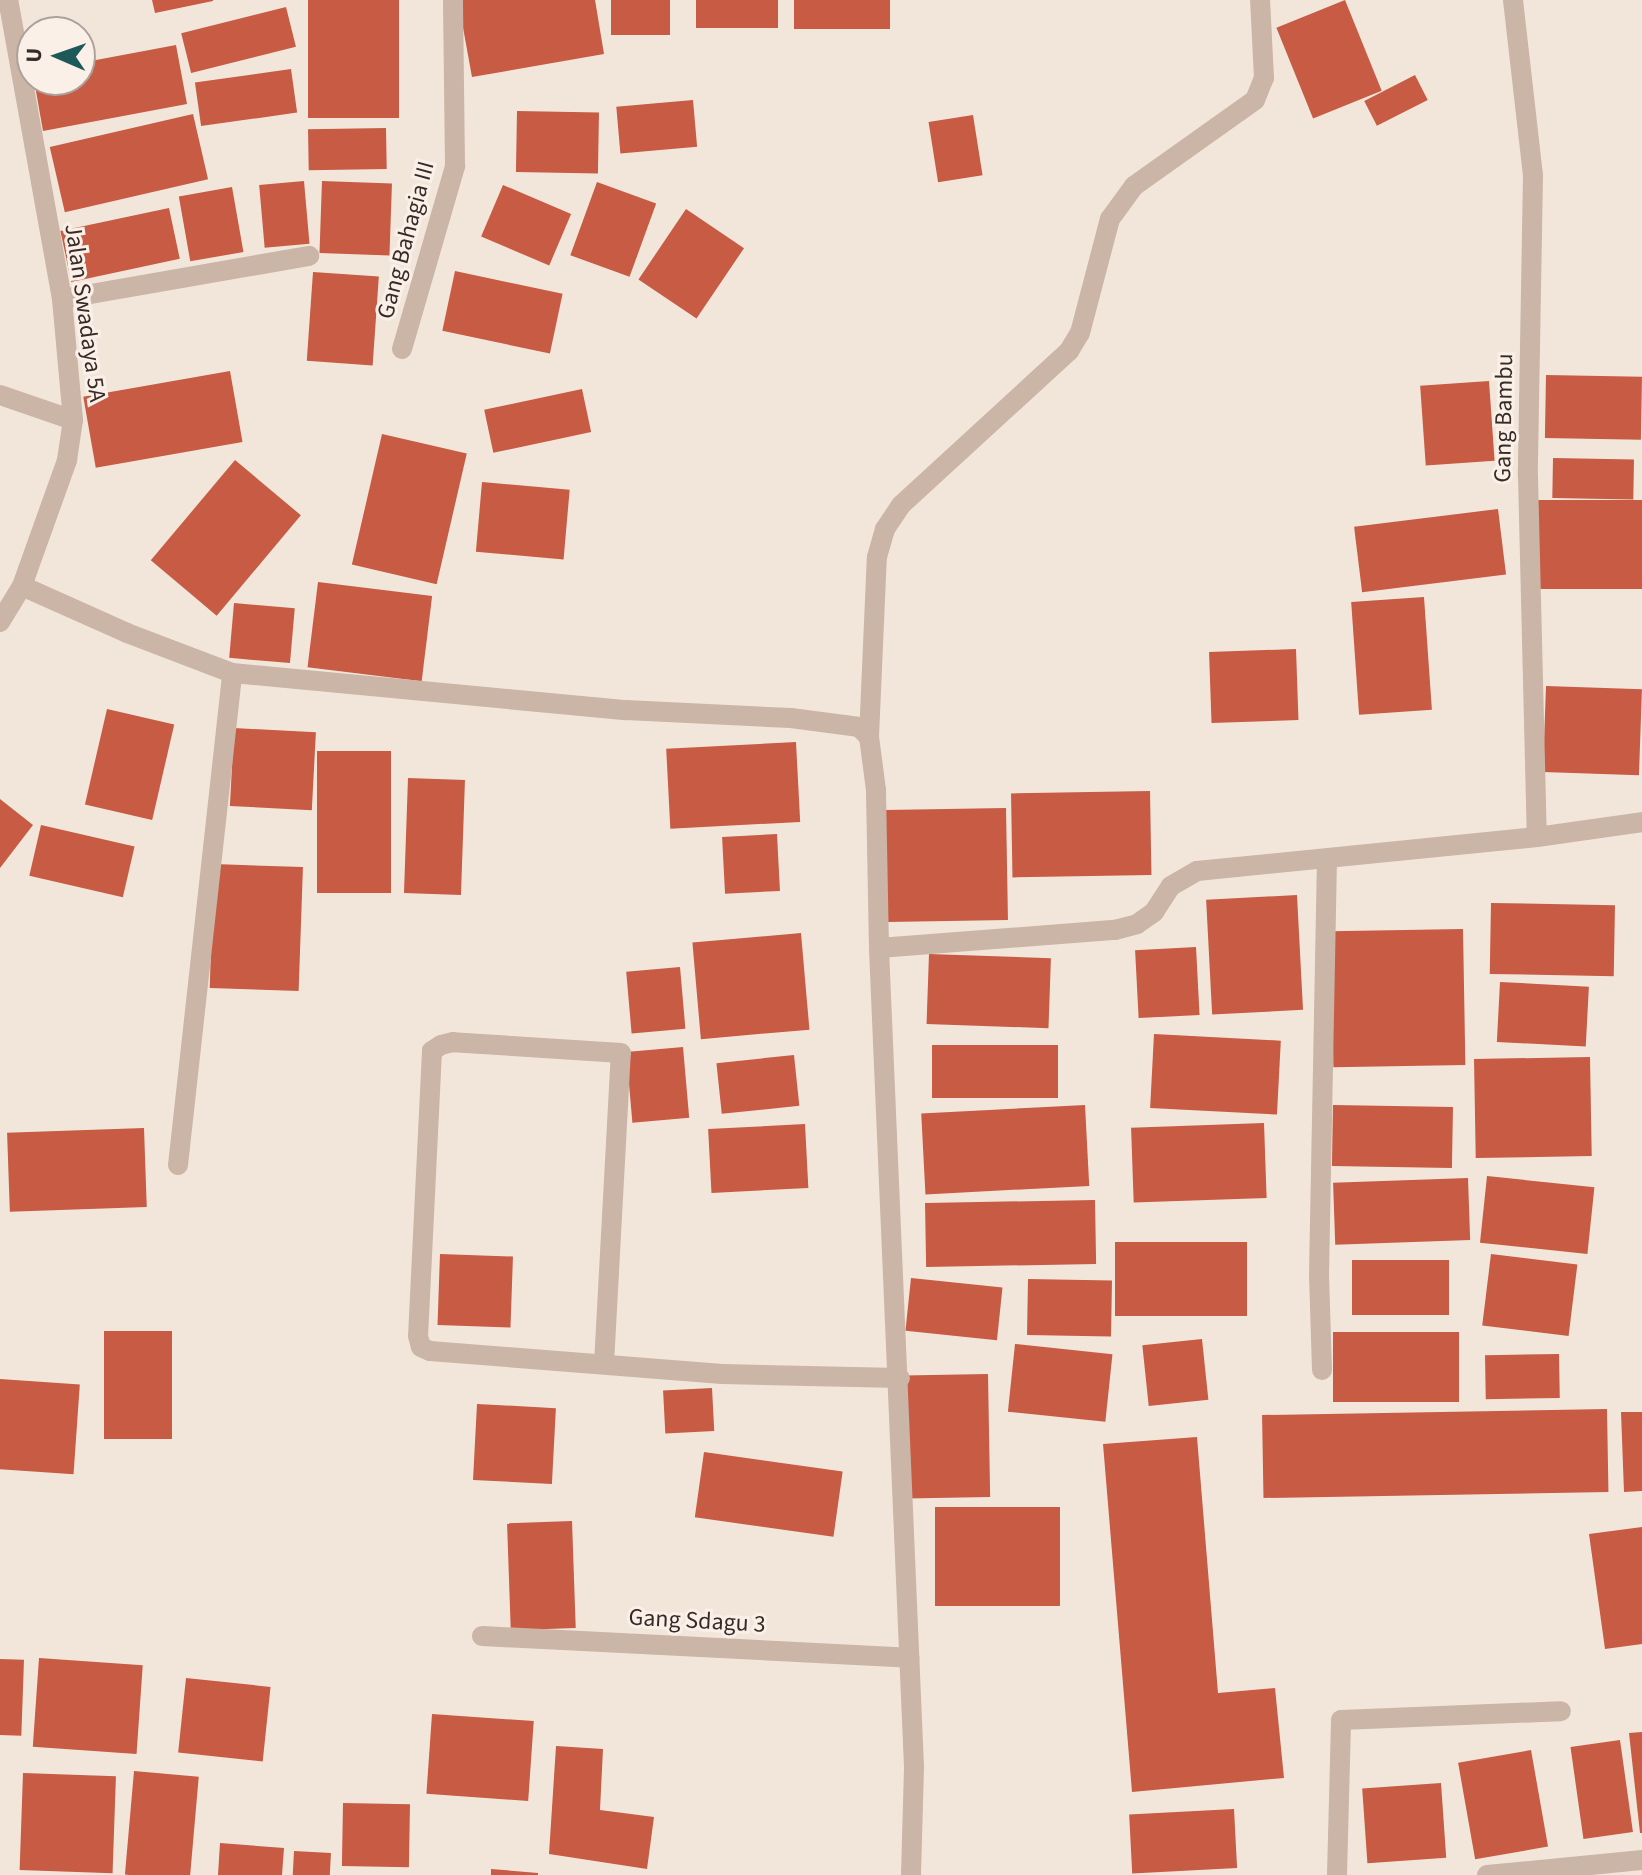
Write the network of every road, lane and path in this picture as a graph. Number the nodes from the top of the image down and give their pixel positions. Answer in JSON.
{"nodes":[{"id":1,"x":8,"y":0,"type":"edge"},
{"id":2,"x":453,"y":0,"type":"edge"},
{"id":3,"x":1260,"y":0,"type":"edge"},
{"id":4,"x":1513,"y":0,"type":"edge"},
{"id":5,"x":309,"y":256,"type":"dead end"},
{"id":6,"x":62,"y":299,"type":"junction"},
{"id":7,"x":402,"y":349,"type":"dead end"},
{"id":8,"x":0,"y":395,"type":"edge"},
{"id":9,"x":73,"y":420,"type":"junction"},
{"id":10,"x":22,"y":586,"type":"junction"},
{"id":11,"x":0,"y":622,"type":"edge"},
{"id":12,"x":232,"y":673,"type":"junction"},
{"id":13,"x":869,"y":737,"type":"junction"},
{"id":14,"x":1642,"y":822,"type":"edge"},
{"id":15,"x":1537,"y":837,"type":"junction"},
{"id":16,"x":1327,"y":859,"type":"junction"},
{"id":17,"x":879,"y":948,"type":"junction"},
{"id":18,"x":178,"y":1165,"type":"dead end"},
{"id":19,"x":604,"y":1364,"type":"junction"},
{"id":20,"x":1322,"y":1370,"type":"dead end"},
{"id":21,"x":900,"y":1378,"type":"junction"},
{"id":22,"x":482,"y":1636,"type":"dead end"},
{"id":23,"x":909,"y":1658,"type":"junction"},
{"id":24,"x":1561,"y":1711,"type":"dead end"},
{"id":25,"x":1642,"y":1860,"type":"edge"},
{"id":26,"x":911,"y":1875,"type":"edge"},
{"id":27,"x":1337,"y":1875,"type":"edge"},
{"id":28,"x":1487,"y":1875,"type":"edge"}],
"edges":[{"from":1,"to":6,"type":"street","name":"Jalan Swadaya 5A"},
{"from":2,"to":7,"type":"street","name":"Gang Bahagia III"},
{"from":3,"to":13,"type":"street"},
{"from":4,"to":15,"type":"street","name":"Gang Bambu"},
{"from":5,"to":6,"type":"street"},
{"from":6,"to":9,"type":"street","name":"Jalan Swadaya 5A"},
{"from":8,"to":9,"type":"street"},
{"from":9,"to":10,"type":"street","name":"Jalan Swadaya 5A"},
{"from":10,"to":11,"type":"street","name":"Jalan Swadaya 5A"},
{"from":10,"to":12,"type":"street"},
{"from":12,"to":13,"type":"street"},
{"from":12,"to":18,"type":"street"},
{"from":13,"to":17,"type":"street"},
{"from":14,"to":15,"type":"street"},
{"from":15,"to":16,"type":"street"},
{"from":16,"to":17,"type":"street"},
{"from":16,"to":20,"type":"street"},
{"from":17,"to":21,"type":"street"},
{"from":19,"to":19,"type":"street"},
{"from":19,"to":21,"type":"street"},
{"from":21,"to":23,"type":"street"},
{"from":22,"to":23,"type":"street","name":"Gang Sdagu 3"},
{"from":23,"to":26,"type":"street"},
{"from":24,"to":27,"type":"street"},
{"from":25,"to":28,"type":"street"}]}
